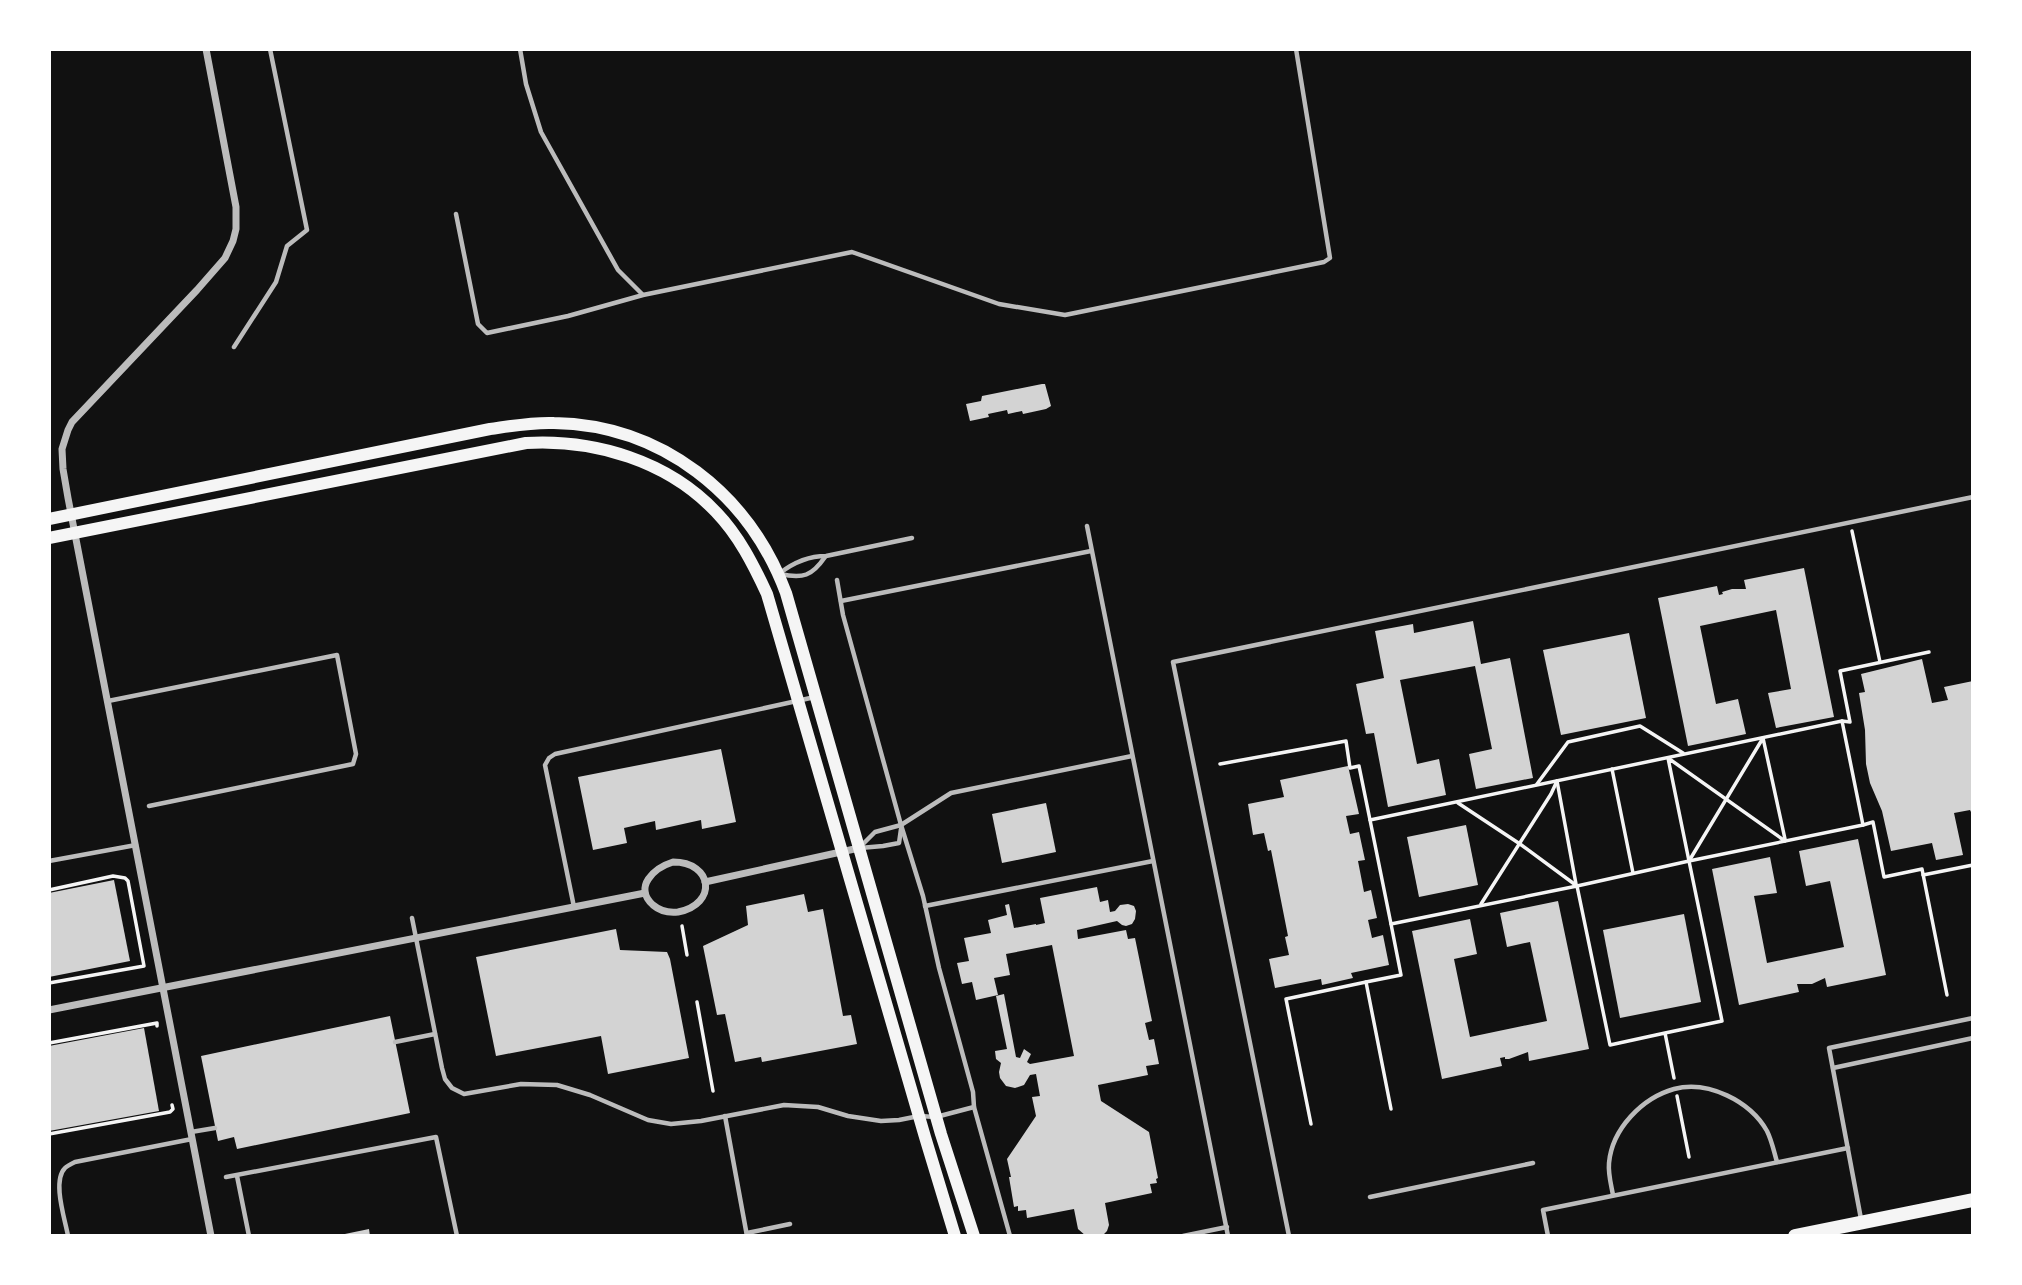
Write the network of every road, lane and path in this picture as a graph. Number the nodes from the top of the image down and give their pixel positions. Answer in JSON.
{"nodes":[{"id":1,"x":206,"y":49,"type":"edge"},
{"id":2,"x":270,"y":49,"type":"edge"},
{"id":3,"x":520,"y":49,"type":"edge"},
{"id":4,"x":1296,"y":49,"type":"edge"},
{"id":5,"x":456,"y":214,"type":"dead end"},
{"id":6,"x":643,"y":295,"type":"junction"},
{"id":7,"x":234,"y":347,"type":"dead end"},
{"id":8,"x":1973,"y":497,"type":"edge"},
{"id":9,"x":71,"y":514,"type":"junction"},
{"id":10,"x":49,"y":519,"type":"edge"},
{"id":11,"x":1850,"y":522,"type":"junction"},
{"id":12,"x":1087,"y":526,"type":"dead end"},
{"id":13,"x":74,"y":533,"type":"junction"},
{"id":14,"x":49,"y":538,"type":"edge"},
{"id":15,"x":912,"y":538,"type":"dead end"},
{"id":16,"x":1091,"y":551,"type":"junction"},
{"id":17,"x":826,"y":556,"type":"junction"},
{"id":18,"x":779,"y":574,"type":"junction"},
{"id":19,"x":837,"y":580,"type":"dead end"},
{"id":20,"x":841,"y":601,"type":"junction"},
{"id":21,"x":1929,"y":652,"type":"dead end"},
{"id":22,"x":1880,"y":662,"type":"junction"},
{"id":23,"x":816,"y":697,"type":"junction"},
{"id":24,"x":108,"y":701,"type":"junction"},
{"id":25,"x":798,"y":701,"type":"junction"},
{"id":26,"x":1842,"y":722,"type":"junction"},
{"id":27,"x":1763,"y":738,"type":"junction"},
{"id":28,"x":1685,"y":754,"type":"junction"},
{"id":29,"x":1132,"y":756,"type":"junction"},
{"id":30,"x":1668,"y":758,"type":"junction"},
{"id":31,"x":1220,"y":764,"type":"dead end"},
{"id":32,"x":1612,"y":769,"type":"junction"},
{"id":33,"x":1556,"y":781,"type":"junction"},
{"id":34,"x":1536,"y":786,"type":"junction"},
{"id":35,"x":1726,"y":800,"type":"junction"},
{"id":36,"x":1457,"y":802,"type":"junction"},
{"id":37,"x":149,"y":806,"type":"dead end"},
{"id":38,"x":1370,"y":820,"type":"junction"},
{"id":39,"x":901,"y":825,"type":"junction"},
{"id":40,"x":1863,"y":825,"type":"junction"},
{"id":41,"x":1785,"y":841,"type":"junction"},
{"id":42,"x":1520,"y":844,"type":"junction"},
{"id":43,"x":136,"y":845,"type":"junction"},
{"id":44,"x":859,"y":848,"type":"junction"},
{"id":45,"x":842,"y":852,"type":"junction"},
{"id":46,"x":49,"y":861,"type":"edge"},
{"id":47,"x":1153,"y":861,"type":"junction"},
{"id":48,"x":1689,"y":861,"type":"junction"},
{"id":49,"x":1973,"y":865,"type":"edge"},
{"id":50,"x":1633,"y":873,"type":"junction"},
{"id":51,"x":1923,"y":875,"type":"junction"},
{"id":52,"x":705,"y":882,"type":"junction"},
{"id":53,"x":1577,"y":886,"type":"junction"},
{"id":54,"x":49,"y":890,"type":"edge"},
{"id":55,"x":645,"y":893,"type":"junction"},
{"id":56,"x":925,"y":906,"type":"junction"},
{"id":57,"x":1480,"y":906,"type":"junction"},
{"id":58,"x":574,"y":907,"type":"junction"},
{"id":59,"x":412,"y":918,"type":"dead end"},
{"id":60,"x":1391,"y":924,"type":"junction"},
{"id":61,"x":682,"y":926,"type":"dead end"},
{"id":62,"x":415,"y":937,"type":"junction"},
{"id":63,"x":687,"y":955,"type":"dead end"},
{"id":64,"x":1366,"y":982,"type":"junction"},
{"id":65,"x":49,"y":984,"type":"edge"},
{"id":66,"x":163,"y":987,"type":"junction"},
{"id":67,"x":1947,"y":995,"type":"dead end"},
{"id":68,"x":696,"y":1002,"type":"dead end"},
{"id":69,"x":49,"y":1010,"type":"edge"},
{"id":70,"x":1973,"y":1018,"type":"edge"},
{"id":71,"x":1665,"y":1033,"type":"junction"},
{"id":72,"x":435,"y":1034,"type":"junction"},
{"id":73,"x":159,"y":1036,"type":"dead end"},
{"id":74,"x":1973,"y":1038,"type":"edge"},
{"id":75,"x":395,"y":1042,"type":"dead end"},
{"id":76,"x":49,"y":1043,"type":"edge"},
{"id":77,"x":1833,"y":1068,"type":"junction"},
{"id":78,"x":1676,"y":1089,"type":"junction"},
{"id":79,"x":713,"y":1091,"type":"dead end"},
{"id":80,"x":172,"y":1104,"type":"dead end"},
{"id":81,"x":974,"y":1107,"type":"junction"},
{"id":82,"x":1391,"y":1108,"type":"dead end"},
{"id":83,"x":725,"y":1116,"type":"junction"},
{"id":84,"x":919,"y":1116,"type":"junction"},
{"id":85,"x":936,"y":1117,"type":"junction"},
{"id":86,"x":1311,"y":1124,"type":"dead end"},
{"id":87,"x":215,"y":1128,"type":"dead end"},
{"id":88,"x":49,"y":1134,"type":"edge"},
{"id":89,"x":191,"y":1136,"type":"junction"},
{"id":90,"x":1848,"y":1148,"type":"junction"},
{"id":91,"x":1689,"y":1157,"type":"dead end"},
{"id":92,"x":1777,"y":1162,"type":"junction"},
{"id":93,"x":1533,"y":1163,"type":"dead end"},
{"id":94,"x":237,"y":1176,"type":"junction"},
{"id":95,"x":226,"y":1177,"type":"dead end"},
{"id":96,"x":1613,"y":1195,"type":"junction"},
{"id":97,"x":1370,"y":1197,"type":"dead end"},
{"id":98,"x":1973,"y":1200,"type":"edge"},
{"id":99,"x":1862,"y":1223,"type":"junction"},
{"id":100,"x":790,"y":1224,"type":"dead end"},
{"id":101,"x":1227,"y":1227,"type":"junction"},
{"id":102,"x":747,"y":1235,"type":"edge"},
{"id":103,"x":68,"y":1236,"type":"edge"},
{"id":104,"x":211,"y":1236,"type":"edge"},
{"id":105,"x":249,"y":1236,"type":"edge"},
{"id":106,"x":457,"y":1236,"type":"edge"},
{"id":107,"x":956,"y":1236,"type":"edge"},
{"id":108,"x":974,"y":1236,"type":"edge"},
{"id":109,"x":1010,"y":1236,"type":"edge"},
{"id":110,"x":1183,"y":1236,"type":"edge"},
{"id":111,"x":1228,"y":1236,"type":"edge"},
{"id":112,"x":1289,"y":1236,"type":"edge"},
{"id":113,"x":1548,"y":1236,"type":"edge"},
{"id":114,"x":1795,"y":1236,"type":"edge"}],
"edges":[{"from":1,"to":9,"type":"street"},
{"from":2,"to":7,"type":"lane"},
{"from":3,"to":6,"type":"lane"},
{"from":4,"to":6,"type":"lane"},
{"from":5,"to":6,"type":"lane"},
{"from":8,"to":11,"type":"lane"},
{"from":9,"to":10,"type":"main road"},
{"from":9,"to":13,"type":"street"},
{"from":9,"to":18,"type":"main road"},
{"from":11,"to":22,"type":"path"},
{"from":11,"to":112,"type":"lane"},
{"from":12,"to":16,"type":"lane"},
{"from":13,"to":14,"type":"main road"},
{"from":13,"to":24,"type":"street"},
{"from":13,"to":25,"type":"main road"},
{"from":15,"to":17,"type":"lane"},
{"from":16,"to":20,"type":"lane"},
{"from":16,"to":29,"type":"lane"},
{"from":17,"to":18,"type":"lane"},
{"from":17,"to":18,"type":"lane"},
{"from":18,"to":23,"type":"main road"},
{"from":19,"to":20,"type":"lane"},
{"from":20,"to":39,"type":"lane"},
{"from":21,"to":22,"type":"path"},
{"from":22,"to":26,"type":"path"},
{"from":23,"to":25,"type":"lane"},
{"from":23,"to":44,"type":"main road"},
{"from":24,"to":37,"type":"lane"},
{"from":24,"to":43,"type":"street"},
{"from":25,"to":45,"type":"main road"},
{"from":25,"to":58,"type":"lane"},
{"from":26,"to":27,"type":"path"},
{"from":26,"to":40,"type":"path"},
{"from":27,"to":28,"type":"path"},
{"from":27,"to":35,"type":"path"},
{"from":27,"to":41,"type":"path"},
{"from":28,"to":30,"type":"path"},
{"from":28,"to":34,"type":"path"},
{"from":29,"to":39,"type":"lane"},
{"from":29,"to":47,"type":"lane"},
{"from":30,"to":32,"type":"path"},
{"from":30,"to":35,"type":"path"},
{"from":30,"to":48,"type":"path"},
{"from":31,"to":38,"type":"path"},
{"from":32,"to":33,"type":"path"},
{"from":32,"to":50,"type":"path"},
{"from":33,"to":34,"type":"path"},
{"from":33,"to":42,"type":"path"},
{"from":33,"to":53,"type":"path"},
{"from":34,"to":36,"type":"path"},
{"from":35,"to":41,"type":"path"},
{"from":35,"to":48,"type":"path"},
{"from":36,"to":38,"type":"path"},
{"from":36,"to":42,"type":"path"},
{"from":38,"to":60,"type":"path"},
{"from":39,"to":44,"type":"lane"},
{"from":39,"to":44,"type":"lane"},
{"from":39,"to":56,"type":"lane"},
{"from":40,"to":41,"type":"path"},
{"from":40,"to":51,"type":"path"},
{"from":41,"to":48,"type":"path"},
{"from":42,"to":53,"type":"path"},
{"from":42,"to":57,"type":"path"},
{"from":43,"to":46,"type":"lane"},
{"from":43,"to":66,"type":"street"},
{"from":44,"to":45,"type":"street"},
{"from":44,"to":85,"type":"main road"},
{"from":45,"to":52,"type":"street"},
{"from":45,"to":84,"type":"main road"},
{"from":47,"to":56,"type":"lane"},
{"from":47,"to":101,"type":"lane"},
{"from":48,"to":50,"type":"path"},
{"from":48,"to":71,"type":"path"},
{"from":49,"to":51,"type":"path"},
{"from":50,"to":53,"type":"path"},
{"from":51,"to":67,"type":"path"},
{"from":52,"to":55,"type":"street"},
{"from":52,"to":55,"type":"street"},
{"from":53,"to":57,"type":"path"},
{"from":53,"to":71,"type":"path"},
{"from":54,"to":65,"type":"path"},
{"from":55,"to":58,"type":"street"},
{"from":56,"to":81,"type":"lane"},
{"from":57,"to":60,"type":"path"},
{"from":58,"to":62,"type":"street"},
{"from":59,"to":62,"type":"lane"},
{"from":60,"to":64,"type":"path"},
{"from":61,"to":63,"type":"path"},
{"from":62,"to":66,"type":"street"},
{"from":62,"to":72,"type":"lane"},
{"from":64,"to":82,"type":"path"},
{"from":64,"to":86,"type":"path"},
{"from":66,"to":69,"type":"street"},
{"from":66,"to":89,"type":"street"},
{"from":68,"to":79,"type":"path"},
{"from":70,"to":77,"type":"lane"},
{"from":71,"to":78,"type":"path"},
{"from":72,"to":75,"type":"lane"},
{"from":72,"to":83,"type":"lane"},
{"from":73,"to":76,"type":"path"},
{"from":74,"to":77,"type":"lane"},
{"from":77,"to":90,"type":"lane"},
{"from":78,"to":91,"type":"path"},
{"from":78,"to":92,"type":"lane"},
{"from":78,"to":96,"type":"lane"},
{"from":80,"to":88,"type":"path"},
{"from":81,"to":85,"type":"lane"},
{"from":81,"to":109,"type":"lane"},
{"from":83,"to":84,"type":"lane"},
{"from":83,"to":102,"type":"lane"},
{"from":84,"to":85,"type":"lane"},
{"from":84,"to":107,"type":"main road"},
{"from":85,"to":108,"type":"main road"},
{"from":87,"to":89,"type":"lane"},
{"from":89,"to":103,"type":"lane"},
{"from":89,"to":104,"type":"street"},
{"from":90,"to":92,"type":"lane"},
{"from":90,"to":99,"type":"lane"},
{"from":92,"to":96,"type":"lane"},
{"from":93,"to":97,"type":"lane"},
{"from":94,"to":95,"type":"lane"},
{"from":94,"to":105,"type":"lane"},
{"from":94,"to":106,"type":"lane"},
{"from":96,"to":113,"type":"lane"},
{"from":98,"to":99,"type":"main road"},
{"from":99,"to":114,"type":"main road"},
{"from":100,"to":102,"type":"lane"},
{"from":101,"to":110,"type":"lane"},
{"from":101,"to":111,"type":"lane"}]}
